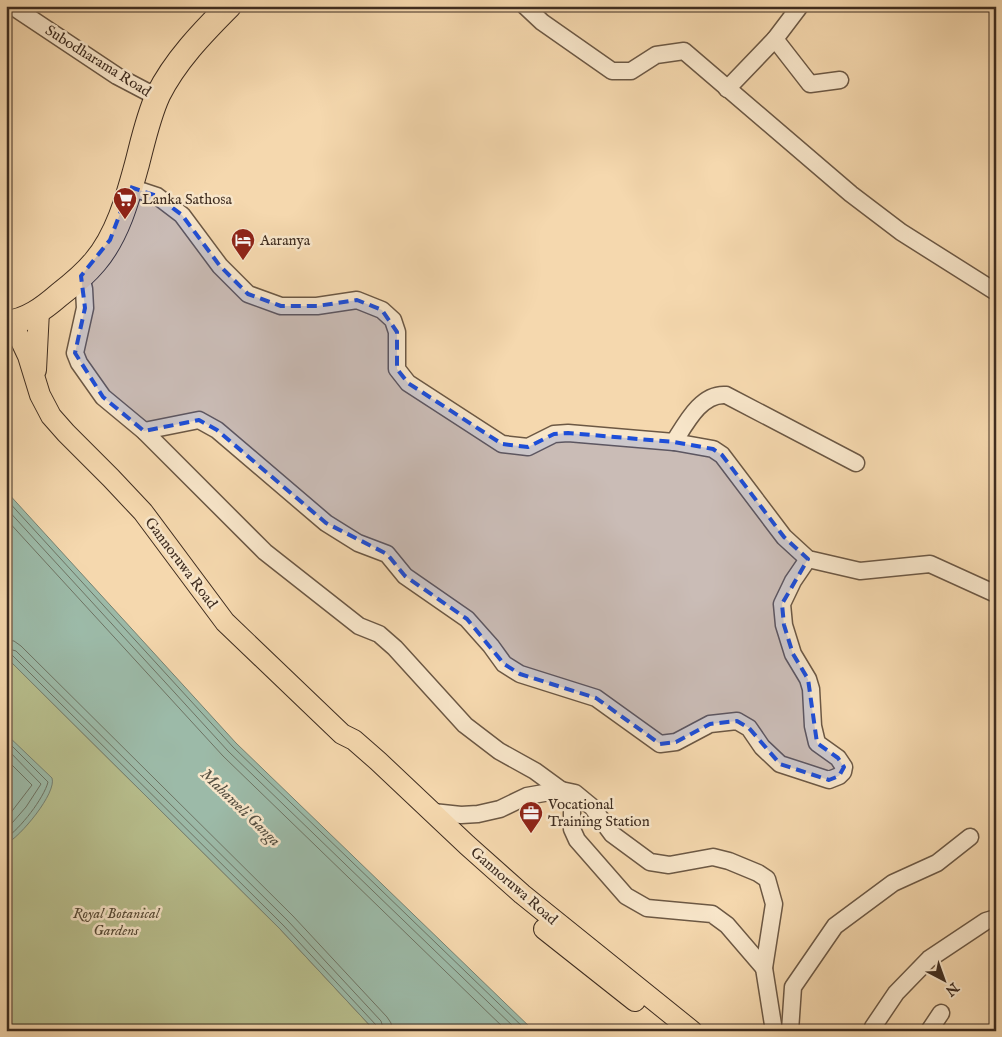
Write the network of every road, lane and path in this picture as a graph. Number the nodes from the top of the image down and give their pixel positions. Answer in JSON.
{"nodes":[{"id":1,"x":15,"y":6,"type":"edge"},
{"id":2,"x":228,"y":6,"type":"edge"},
{"id":3,"x":525,"y":6,"type":"edge"},
{"id":4,"x":800,"y":6,"type":"edge"},
{"id":5,"x":775,"y":39,"type":"junction"},
{"id":6,"x":840,"y":80,"type":"dead end"},
{"id":7,"x":727,"y":89,"type":"junction"},
{"id":8,"x":157,"y":98,"type":"junction"},
{"id":9,"x":130,"y":187,"type":"junction"},
{"id":10,"x":81,"y":276,"type":"junction"},
{"id":11,"x":996,"y":292,"type":"edge"},
{"id":12,"x":38,"y":311,"type":"junction"},
{"id":13,"x":9,"y":323,"type":"edge"},
{"id":14,"x":36,"y":380,"type":"junction"},
{"id":15,"x":144,"y":431,"type":"junction"},
{"id":16,"x":674,"y":442,"type":"junction"},
{"id":17,"x":856,"y":463,"type":"dead end"},
{"id":18,"x":808,"y":559,"type":"junction"},
{"id":19,"x":996,"y":594,"type":"edge"},
{"id":20,"x":342,"y":734,"type":"junction"},
{"id":21,"x":561,"y":790,"type":"junction"},
{"id":22,"x":433,"y":812,"type":"junction"},
{"id":23,"x":970,"y":837,"type":"dead end"},
{"id":24,"x":996,"y":918,"type":"edge"},
{"id":25,"x":764,"y":968,"type":"junction"},
{"id":26,"x":643,"y":999,"type":"junction"},
{"id":27,"x":941,"y":1013,"type":"dead end"},
{"id":28,"x":674,"y":1031,"type":"edge"},
{"id":29,"x":692,"y":1031,"type":"edge"},
{"id":30,"x":774,"y":1031,"type":"edge"},
{"id":31,"x":790,"y":1031,"type":"edge"},
{"id":32,"x":872,"y":1031,"type":"edge"},
{"id":33,"x":929,"y":1031,"type":"edge"}],
"edges":[{"from":1,"to":8,"type":"street","name":"Subodharama Road"},
{"from":2,"to":8,"type":"highway"},
{"from":3,"to":7,"type":"street"},
{"from":4,"to":5,"type":"street"},
{"from":5,"to":6,"type":"street"},
{"from":5,"to":7,"type":"street"},
{"from":7,"to":11,"type":"street"},
{"from":8,"to":9,"type":"highway"},
{"from":9,"to":10,"type":"highway"},
{"from":9,"to":16,"type":"street"},
{"from":10,"to":12,"type":"highway"},
{"from":10,"to":15,"type":"street"},
{"from":12,"to":13,"type":"highway"},
{"from":12,"to":14,"type":"main road","name":"Gannoruwa Road"},
{"from":13,"to":14,"type":"main road","name":"Gannoruwa Road"},
{"from":14,"to":20,"type":"main road","name":"Gannoruwa Road"},
{"from":15,"to":18,"type":"street"},
{"from":15,"to":21,"type":"street"},
{"from":16,"to":17,"type":"street"},
{"from":16,"to":18,"type":"street"},
{"from":18,"to":19,"type":"street"},
{"from":20,"to":22,"type":"main road","name":"Gannoruwa Road"},
{"from":20,"to":26,"type":"main road","name":"Gannoruwa Road"},
{"from":21,"to":22,"type":"street"},
{"from":21,"to":25,"type":"street"},
{"from":21,"to":25,"type":"street"},
{"from":22,"to":26,"type":"main road","name":"Gannoruwa Road"},
{"from":23,"to":31,"type":"street"},
{"from":24,"to":32,"type":"street"},
{"from":25,"to":30,"type":"street"},
{"from":26,"to":28,"type":"main road","name":"Gannoruwa Road"},
{"from":26,"to":29,"type":"main road","name":"Gannoruwa Road"},
{"from":27,"to":33,"type":"street"}]}
